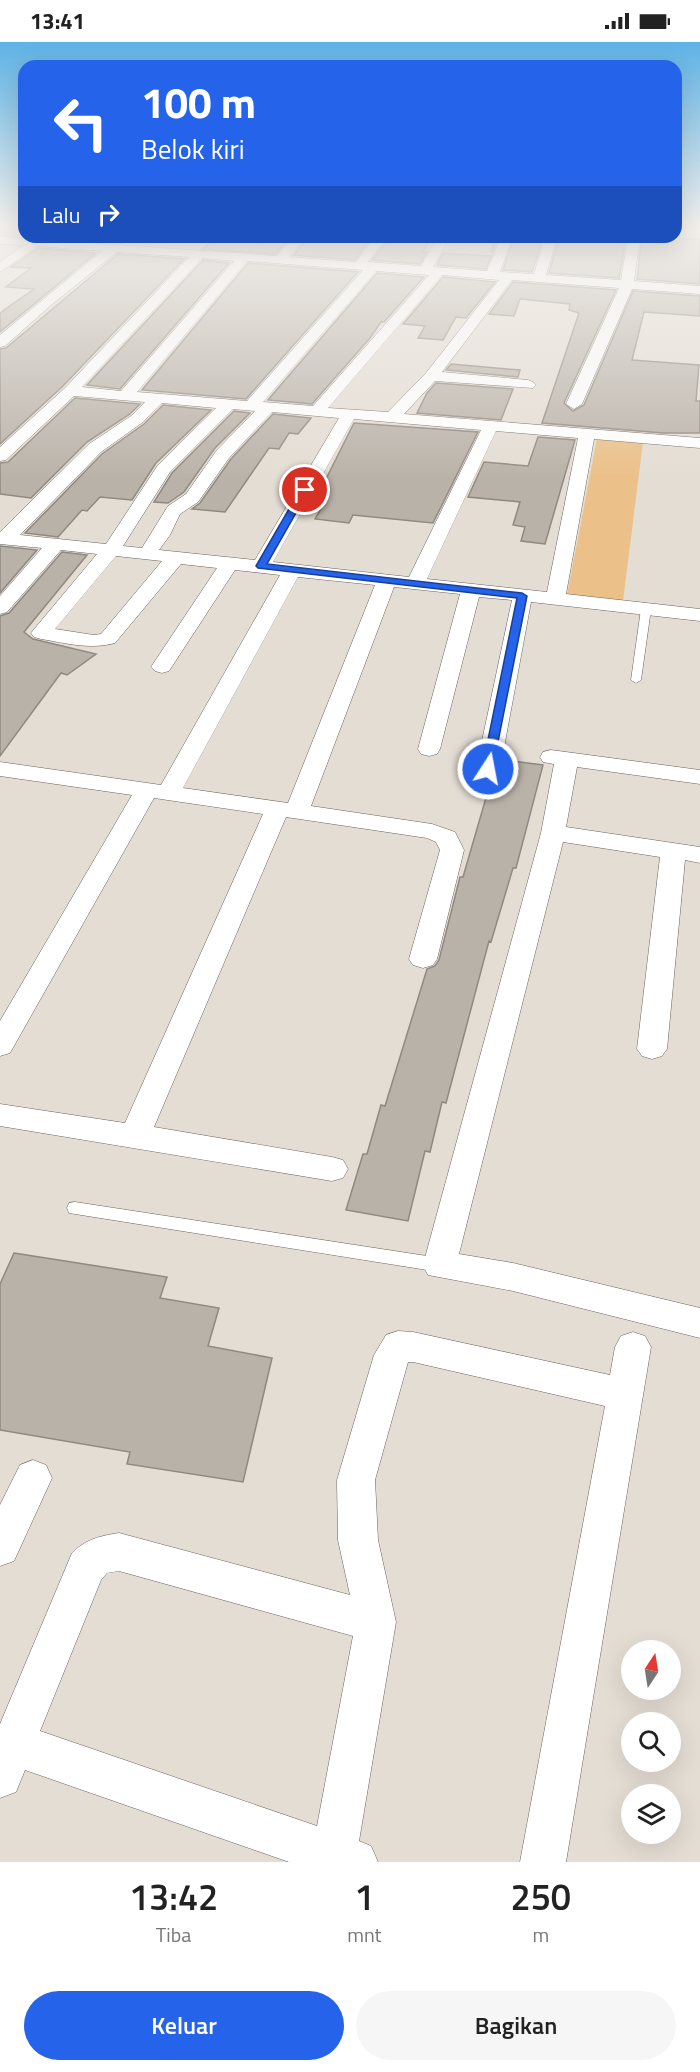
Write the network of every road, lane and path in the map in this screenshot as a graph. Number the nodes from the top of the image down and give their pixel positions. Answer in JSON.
{"nodes":[{"id":1,"x":36,"y":311,"type":"edge"},
{"id":2,"x":145,"y":311,"type":"edge"},
{"id":3,"x":198,"y":311,"type":"edge"},
{"id":4,"x":331,"y":311,"type":"edge"},
{"id":5,"x":399,"y":311,"type":"edge"},
{"id":6,"x":481,"y":311,"type":"edge"},
{"id":7,"x":615,"y":311,"type":"edge"},
{"id":8,"x":0,"y":343,"type":"edge"},
{"id":9,"x":431,"y":375,"type":"junction"},
{"id":10,"x":528,"y":385,"type":"dead end"},
{"id":11,"x":69,"y":391,"type":"junction"},
{"id":12,"x":126,"y":395,"type":"junction"},
{"id":13,"x":159,"y":397,"type":"junction"},
{"id":14,"x":230,"y":403,"type":"junction"},
{"id":15,"x":574,"y":404,"type":"dead end"},
{"id":16,"x":261,"y":405,"type":"junction"},
{"id":17,"x":317,"y":411,"type":"junction"},
{"id":18,"x":349,"y":414,"type":"junction"},
{"id":19,"x":392,"y":417,"type":"junction"},
{"id":20,"x":490,"y":426,"type":"junction"},
{"id":21,"x":586,"y":434,"type":"junction"},
{"id":22,"x":700,"y":443,"type":"edge"},
{"id":23,"x":0,"y":456,"type":"edge"},
{"id":24,"x":3,"y":538,"type":"edge"},
{"id":25,"x":56,"y":544,"type":"junction"},
{"id":26,"x":111,"y":550,"type":"junction"},
{"id":27,"x":147,"y":554,"type":"junction"},
{"id":28,"x":176,"y":557,"type":"junction"},
{"id":29,"x":230,"y":563,"type":"junction"},
{"id":30,"x":261,"y":566,"type":"junction"},
{"id":31,"x":292,"y":570,"type":"junction"},
{"id":32,"x":387,"y":580,"type":"junction"},
{"id":33,"x":416,"y":583,"type":"junction"},
{"id":34,"x":471,"y":590,"type":"junction"},
{"id":35,"x":522,"y":596,"type":"junction"},
{"id":36,"x":555,"y":599,"type":"junction"},
{"id":37,"x":0,"y":608,"type":"edge"},
{"id":38,"x":646,"y":609,"type":"junction"},
{"id":39,"x":700,"y":615,"type":"edge"},
{"id":40,"x":162,"y":667,"type":"dead end"},
{"id":41,"x":636,"y":680,"type":"dead end"},
{"id":42,"x":429,"y":749,"type":"dead end"},
{"id":43,"x":488,"y":769,"type":"dead end"},
{"id":44,"x":7,"y":770,"type":"edge"},
{"id":45,"x":700,"y":777,"type":"edge"},
{"id":46,"x":0,"y":791,"type":"edge"},
{"id":47,"x":158,"y":791,"type":"junction"},
{"id":48,"x":288,"y":809,"type":"junction"},
{"id":49,"x":553,"y":833,"type":"junction"},
{"id":50,"x":673,"y":851,"type":"junction"},
{"id":51,"x":700,"y":855,"type":"edge"},
{"id":52,"x":423,"y":958,"type":"dead end"},
{"id":53,"x":0,"y":1046,"type":"edge"},
{"id":54,"x":652,"y":1049,"type":"dead end"},
{"id":55,"x":0,"y":1115,"type":"edge"},
{"id":56,"x":135,"y":1136,"type":"junction"},
{"id":57,"x":332,"y":1169,"type":"dead end"},
{"id":58,"x":75,"y":1208,"type":"dead end"},
{"id":59,"x":440,"y":1265,"type":"junction"},
{"id":60,"x":700,"y":1323,"type":"edge"},
{"id":61,"x":633,"y":1347,"type":"dead end"},
{"id":62,"x":624,"y":1394,"type":"junction"},
{"id":63,"x":33,"y":1478,"type":"dead end"},
{"id":64,"x":0,"y":1547,"type":"edge"},
{"id":65,"x":376,"y":1622,"type":"junction"},
{"id":66,"x":7,"y":1760,"type":"edge"},
{"id":67,"x":345,"y":1858,"type":"edge"},
{"id":68,"x":543,"y":1862,"type":"edge"}],
"edges":[{"from":1,"to":8,"type":"street"},
{"from":2,"to":11,"type":"street"},
{"from":3,"to":12,"type":"street"},
{"from":4,"to":16,"type":"street"},
{"from":5,"to":17,"type":"street"},
{"from":6,"to":9,"type":"street"},
{"from":7,"to":15,"type":"street"},
{"from":9,"to":10,"type":"street"},
{"from":9,"to":19,"type":"street"},
{"from":11,"to":12,"type":"street"},
{"from":11,"to":23,"type":"street"},
{"from":12,"to":13,"type":"street"},
{"from":13,"to":14,"type":"street"},
{"from":13,"to":24,"type":"street"},
{"from":14,"to":16,"type":"street"},
{"from":14,"to":26,"type":"street"},
{"from":16,"to":17,"type":"street"},
{"from":16,"to":27,"type":"street"},
{"from":17,"to":18,"type":"street"},
{"from":18,"to":19,"type":"street"},
{"from":18,"to":30,"type":"street"},
{"from":19,"to":20,"type":"street"},
{"from":20,"to":21,"type":"street"},
{"from":20,"to":33,"type":"street"},
{"from":21,"to":22,"type":"street"},
{"from":21,"to":36,"type":"street"},
{"from":24,"to":25,"type":"street"},
{"from":25,"to":26,"type":"street"},
{"from":25,"to":37,"type":"street"},
{"from":26,"to":27,"type":"street"},
{"from":26,"to":28,"type":"street"},
{"from":27,"to":28,"type":"street"},
{"from":28,"to":29,"type":"street"},
{"from":29,"to":30,"type":"street"},
{"from":29,"to":40,"type":"street"},
{"from":30,"to":31,"type":"street"},
{"from":31,"to":32,"type":"street"},
{"from":31,"to":47,"type":"street"},
{"from":32,"to":33,"type":"street"},
{"from":32,"to":48,"type":"street"},
{"from":33,"to":34,"type":"street"},
{"from":34,"to":35,"type":"street"},
{"from":34,"to":42,"type":"street"},
{"from":35,"to":36,"type":"street"},
{"from":35,"to":43,"type":"street"},
{"from":36,"to":38,"type":"street"},
{"from":38,"to":39,"type":"street"},
{"from":38,"to":41,"type":"lane"},
{"from":44,"to":46,"type":"street"},
{"from":44,"to":47,"type":"street"},
{"from":45,"to":49,"type":"street"},
{"from":47,"to":48,"type":"street"},
{"from":47,"to":53,"type":"street"},
{"from":48,"to":52,"type":"street"},
{"from":48,"to":56,"type":"street"},
{"from":49,"to":50,"type":"street"},
{"from":49,"to":59,"type":"street"},
{"from":50,"to":51,"type":"street"},
{"from":50,"to":54,"type":"street"},
{"from":55,"to":56,"type":"street"},
{"from":56,"to":57,"type":"street"},
{"from":58,"to":59,"type":"lane"},
{"from":59,"to":60,"type":"street"},
{"from":61,"to":62,"type":"street"},
{"from":62,"to":65,"type":"street"},
{"from":62,"to":68,"type":"street"},
{"from":63,"to":64,"type":"street"},
{"from":65,"to":66,"type":"street"},
{"from":65,"to":67,"type":"street"},
{"from":66,"to":67,"type":"street"}]}
